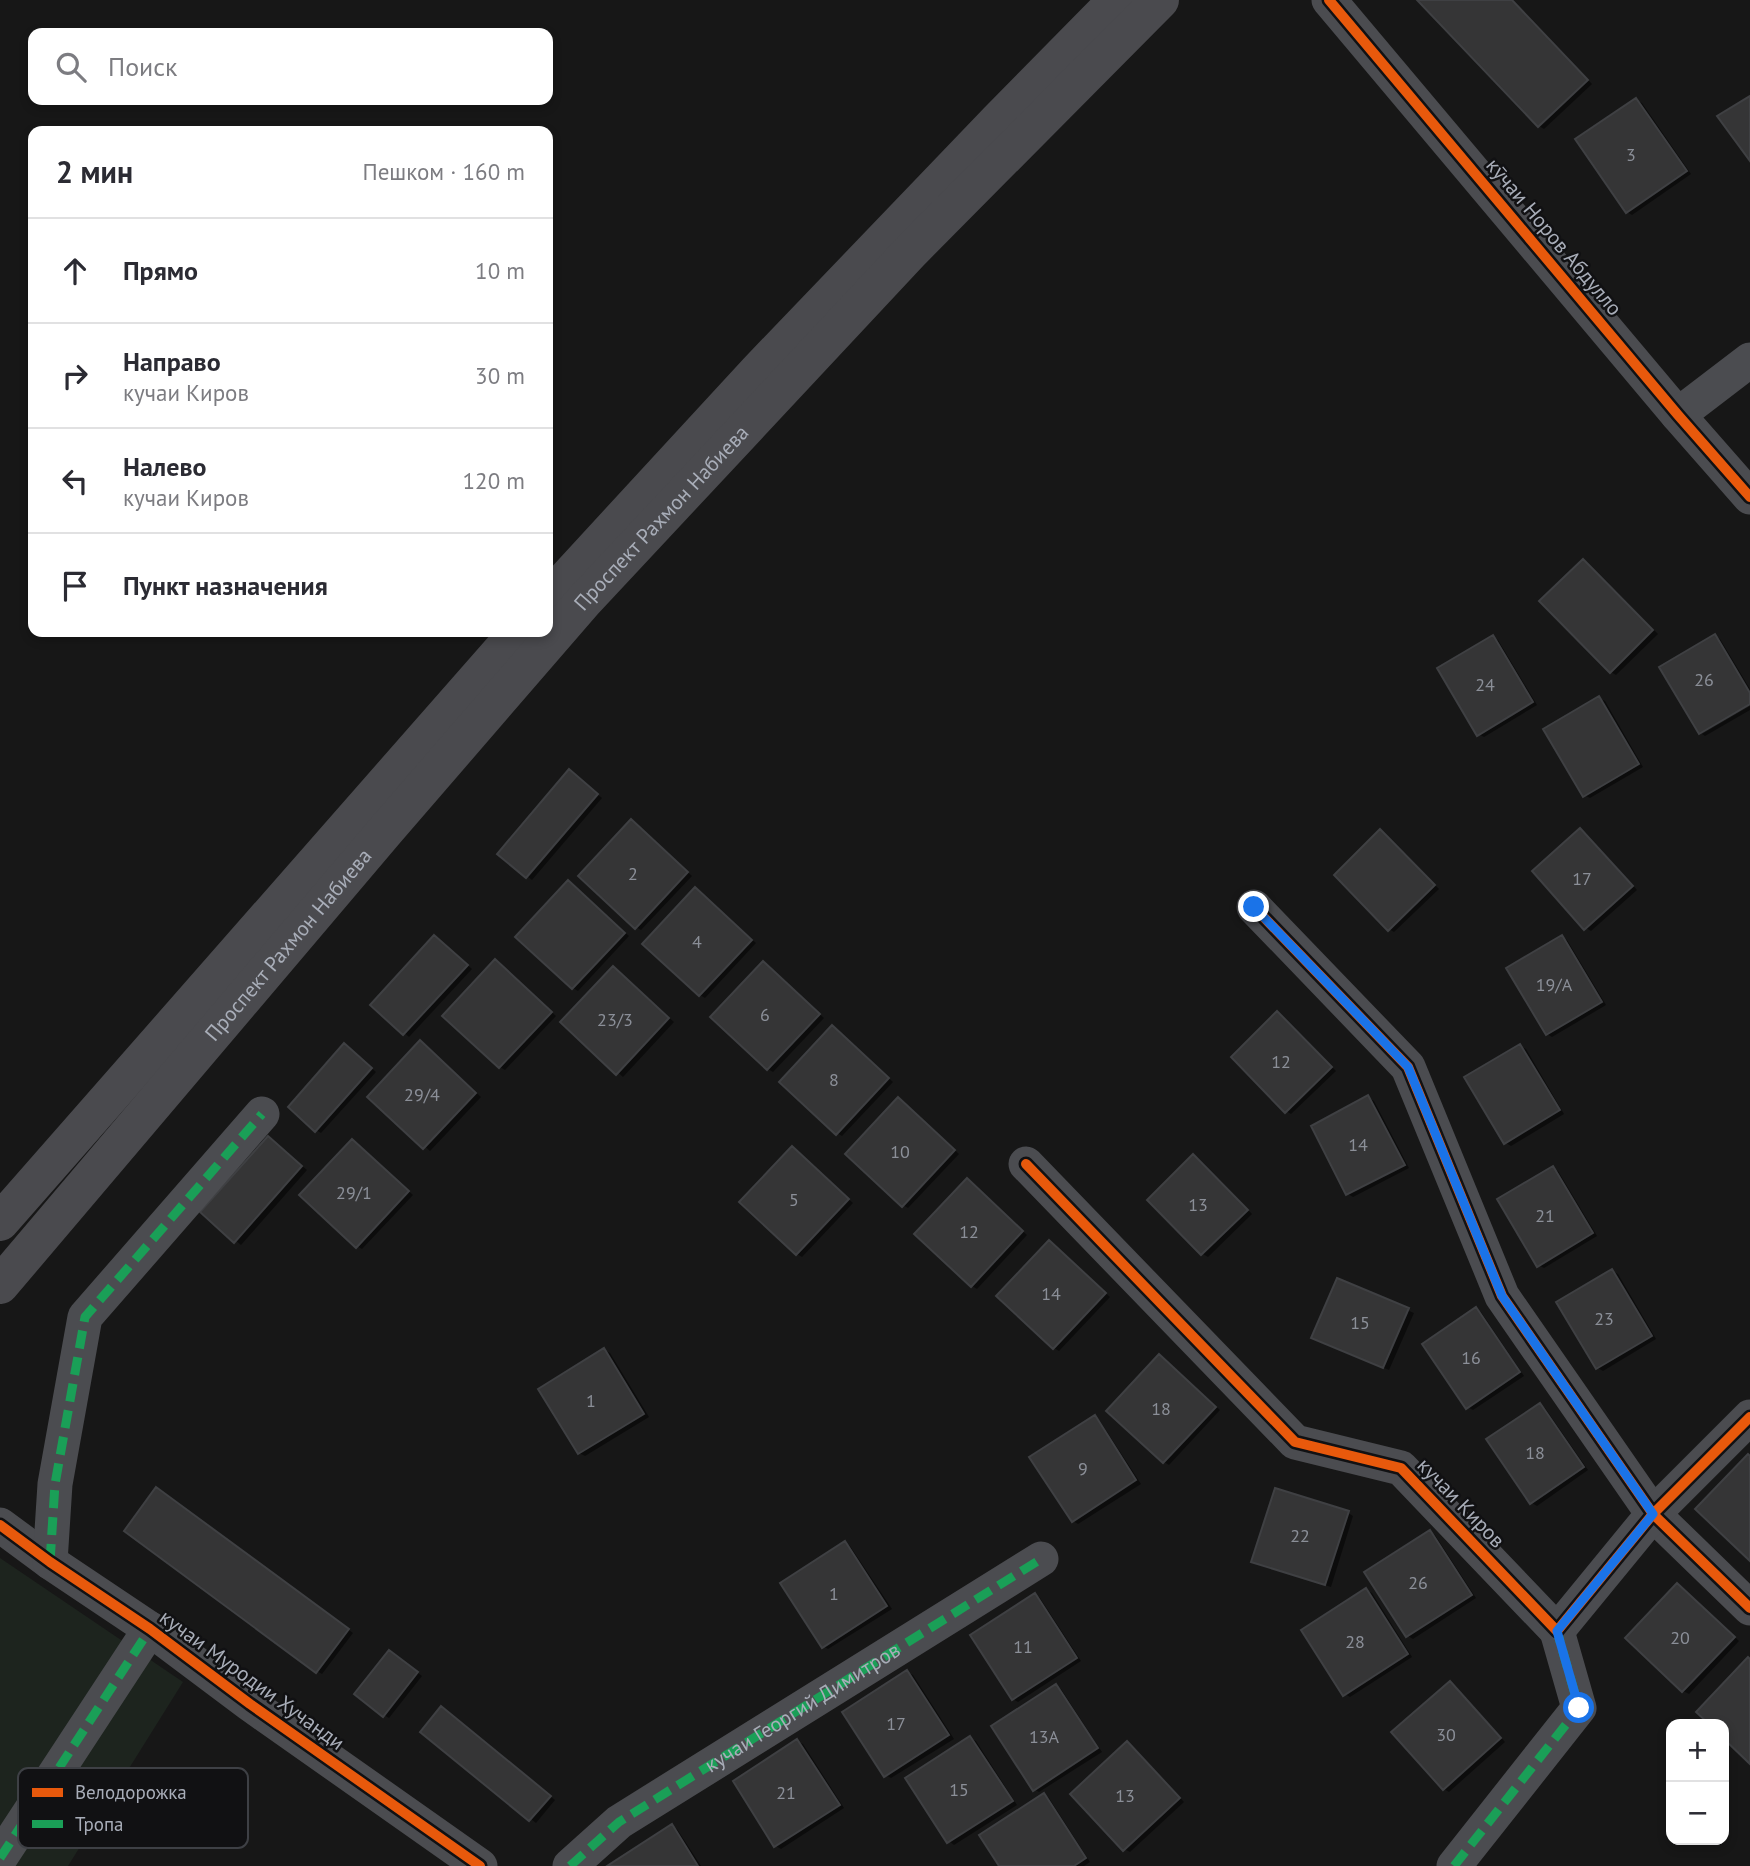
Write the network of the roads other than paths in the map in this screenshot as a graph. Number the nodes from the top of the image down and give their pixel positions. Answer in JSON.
{"nodes":[{"id":1,"x":1117,"y":0,"type":"edge"},
{"id":2,"x":1160,"y":0,"type":"edge"},
{"id":3,"x":1329,"y":0,"type":"edge"},
{"id":4,"x":1750,"y":360,"type":"edge"},
{"id":5,"x":1678,"y":415,"type":"junction"},
{"id":6,"x":1750,"y":497,"type":"edge"},
{"id":7,"x":553,"y":594,"type":"edge"},
{"id":8,"x":514,"y":637,"type":"edge"},
{"id":9,"x":553,"y":637,"type":"edge"},
{"id":10,"x":553,"y":637,"type":"edge"},
{"id":11,"x":1254,"y":907,"type":"dead end"},
{"id":12,"x":262,"y":1114,"type":"dead end"},
{"id":13,"x":1026,"y":1164,"type":"dead end"},
{"id":14,"x":0,"y":1222,"type":"edge"},
{"id":15,"x":0,"y":1285,"type":"edge"},
{"id":16,"x":1750,"y":1417,"type":"edge"},
{"id":17,"x":1653,"y":1514,"type":"junction"},
{"id":18,"x":0,"y":1525,"type":"edge"},
{"id":19,"x":1041,"y":1559,"type":"dead end"},
{"id":20,"x":50,"y":1562,"type":"junction"},
{"id":21,"x":1750,"y":1608,"type":"edge"},
{"id":22,"x":150,"y":1629,"type":"junction"},
{"id":23,"x":1557,"y":1631,"type":"junction"},
{"id":24,"x":59,"y":1768,"type":"edge"},
{"id":25,"x":18,"y":1831,"type":"edge"},
{"id":26,"x":0,"y":1858,"type":"edge"},
{"id":27,"x":480,"y":1866,"type":"edge"},
{"id":28,"x":570,"y":1866,"type":"edge"},
{"id":29,"x":1454,"y":1866,"type":"edge"}],
"edges":[{"from":1,"to":7,"type":"main road","name":"Проспект Рахмон Набиева"},
{"from":2,"to":10,"type":"main road","name":"Проспект Рахмон Набиева"},
{"from":3,"to":5,"type":"street","name":"кӯчаи Норов Абдулло"},
{"from":4,"to":5,"type":"street"},
{"from":5,"to":6,"type":"street","name":"кӯчаи Норов Абдулло"},
{"from":8,"to":14,"type":"main road","name":"Проспект Рахмон Набиева"},
{"from":9,"to":15,"type":"main road","name":"Проспект Рахмон Набиева"},
{"from":11,"to":17,"type":"street"},
{"from":12,"to":20,"type":"street"},
{"from":13,"to":23,"type":"street","name":"кучаи Киров"},
{"from":16,"to":17,"type":"street"},
{"from":17,"to":21,"type":"street"},
{"from":17,"to":23,"type":"street"},
{"from":18,"to":20,"type":"street","name":"кучаи Муродии Хучанди"},
{"from":19,"to":28,"type":"street","name":"кучаи Георгий Димитров"},
{"from":20,"to":22,"type":"street","name":"кучаи Муродии Хучанди"},
{"from":22,"to":24,"type":"street"},
{"from":22,"to":27,"type":"street","name":"кучаи Муродии Хучанди"},
{"from":23,"to":29,"type":"street"},
{"from":25,"to":26,"type":"street"}]}
